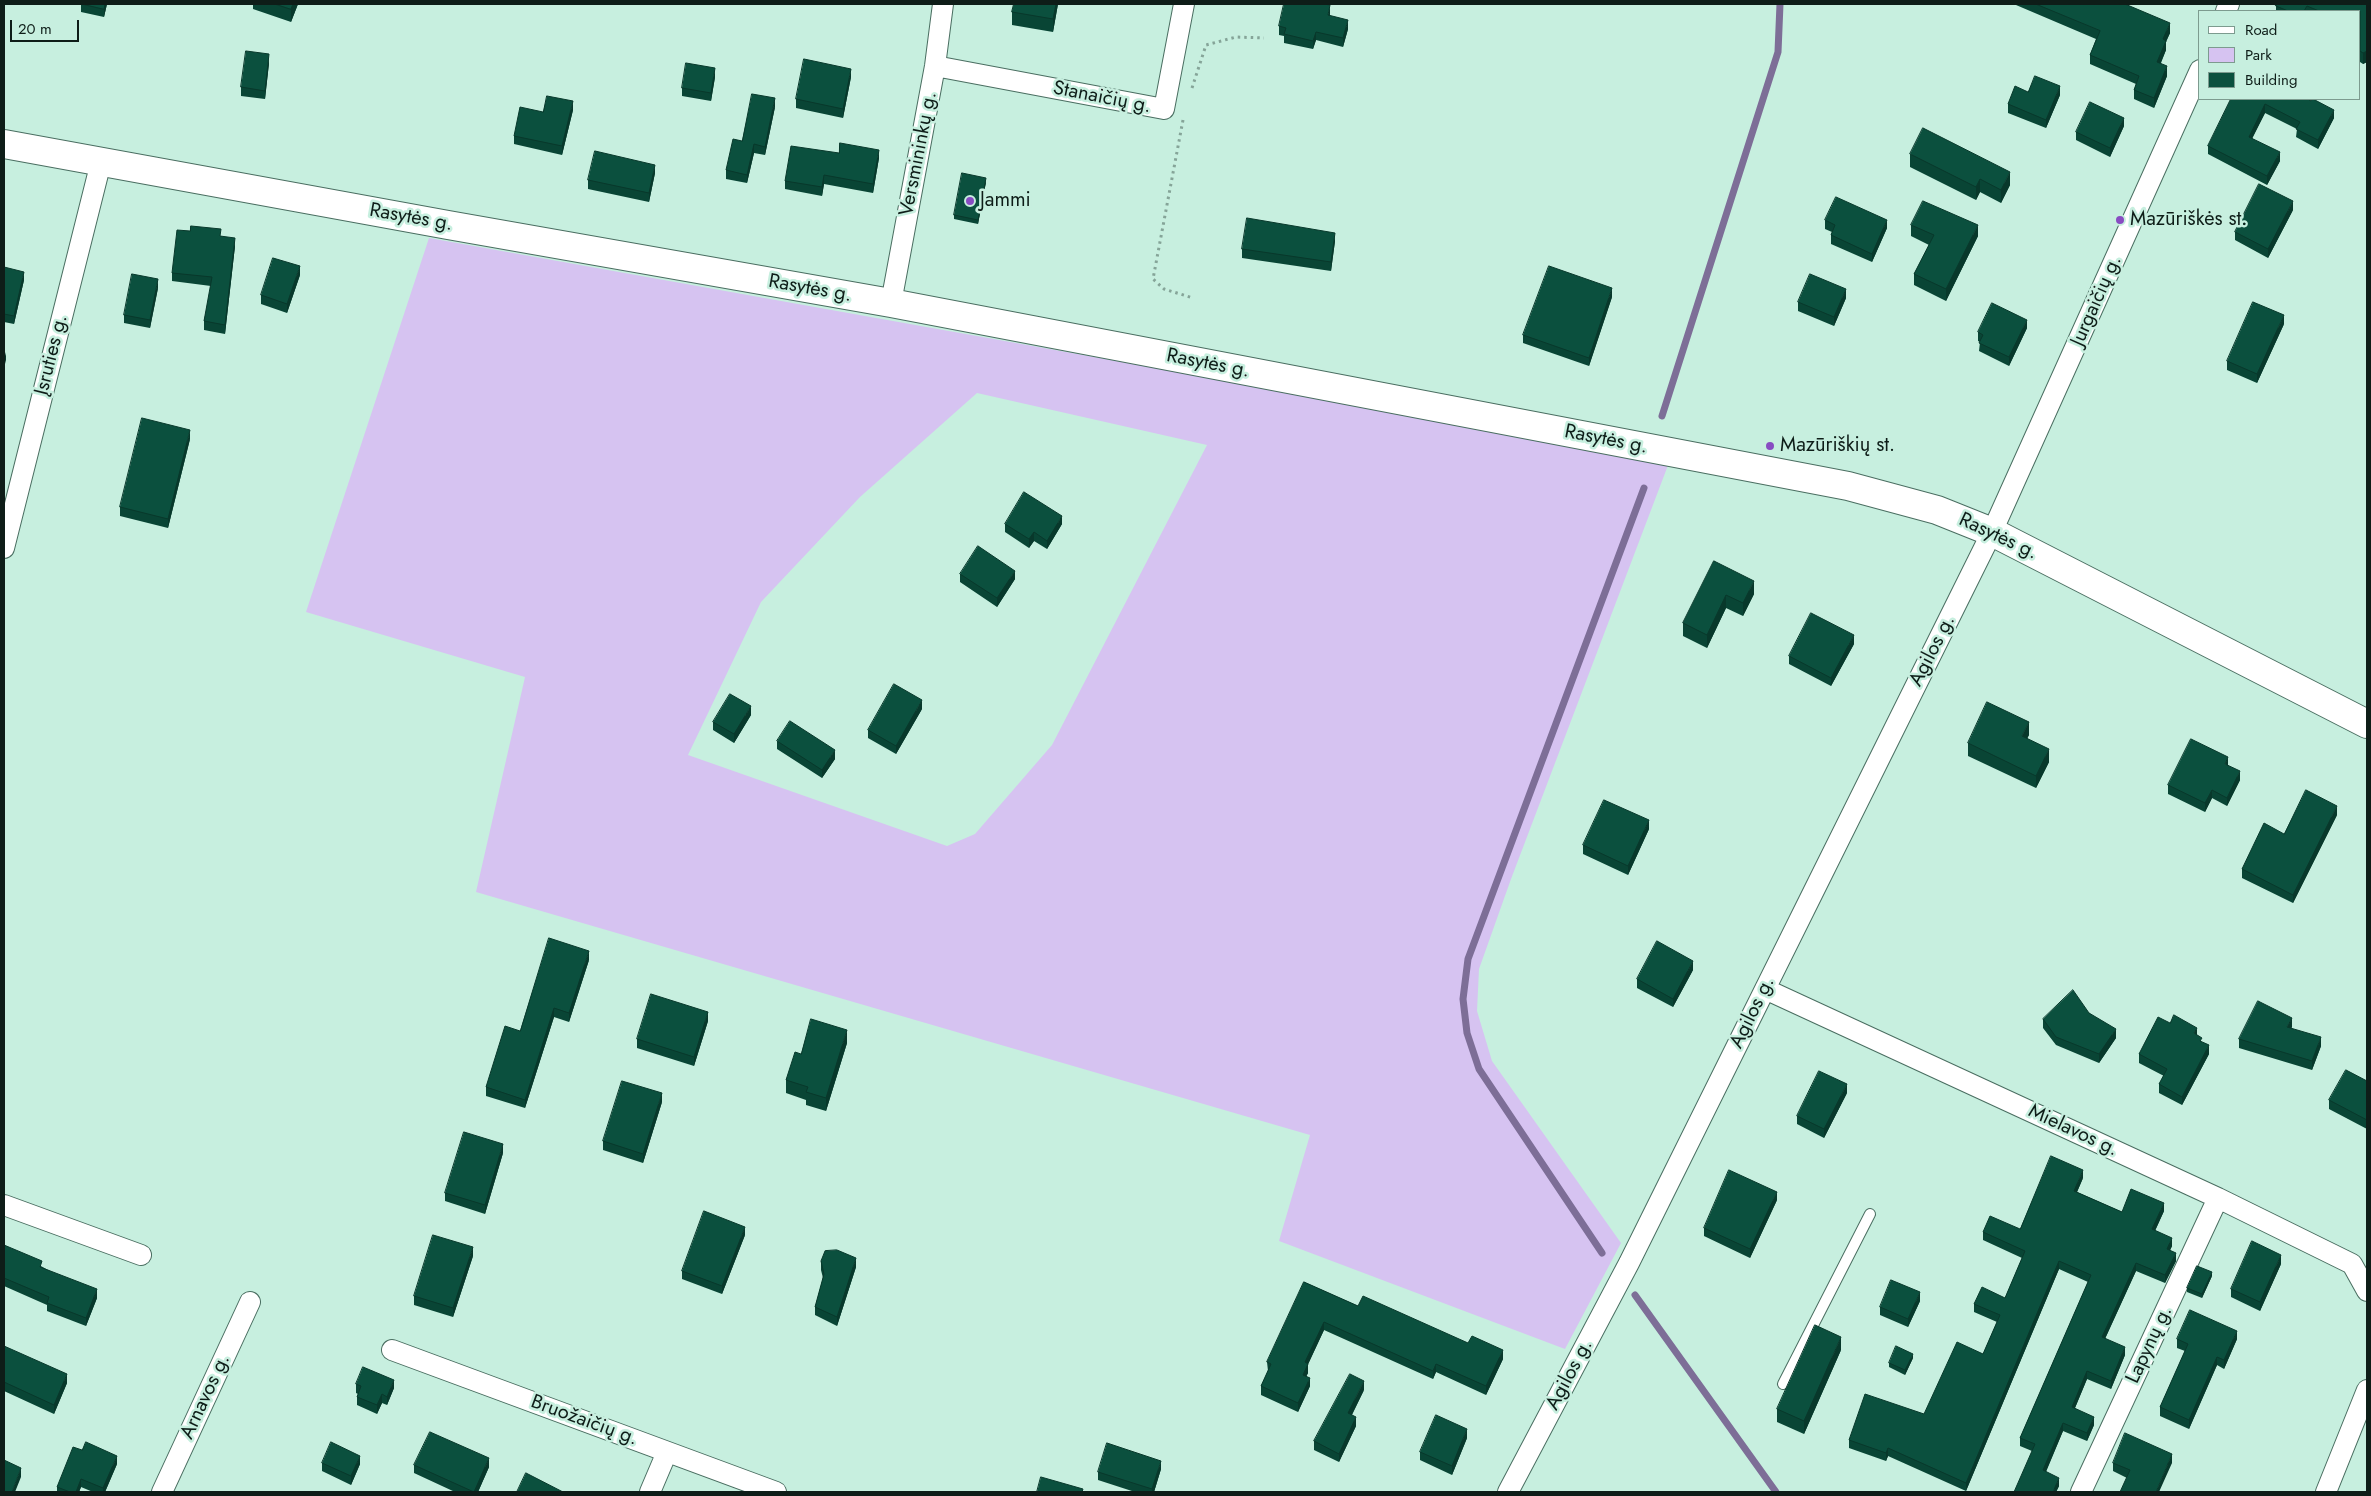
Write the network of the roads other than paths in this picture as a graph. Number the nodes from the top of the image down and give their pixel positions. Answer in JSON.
{"nodes":[{"id":1,"x":943,"y":4,"type":"edge"},
{"id":2,"x":1184,"y":4,"type":"edge"},
{"id":3,"x":936,"y":66,"type":"junction"},
{"id":4,"x":2198,"y":74,"type":"edge"},
{"id":5,"x":4,"y":144,"type":"edge"},
{"id":6,"x":101,"y":162,"type":"junction"},
{"id":7,"x":891,"y":303,"type":"junction"},
{"id":8,"x":1992,"y":532,"type":"junction"},
{"id":9,"x":4,"y":548,"type":"edge"},
{"id":10,"x":2367,"y":724,"type":"edge"},
{"id":11,"x":1765,"y":989,"type":"junction"},
{"id":12,"x":2218,"y":1198,"type":"junction"},
{"id":13,"x":4,"y":1205,"type":"edge"},
{"id":14,"x":1870,"y":1214,"type":"dead end"},
{"id":15,"x":142,"y":1255,"type":"dead end"},
{"id":16,"x":2360,"y":1268,"type":"edge"},
{"id":17,"x":2367,"y":1291,"type":"edge"},
{"id":18,"x":250,"y":1302,"type":"dead end"},
{"id":19,"x":392,"y":1350,"type":"dead end"},
{"id":20,"x":1784,"y":1384,"type":"dead end"},
{"id":21,"x":2367,"y":1390,"type":"edge"},
{"id":22,"x":666,"y":1452,"type":"junction"},
{"id":23,"x":162,"y":1492,"type":"edge"},
{"id":24,"x":650,"y":1492,"type":"edge"},
{"id":25,"x":776,"y":1492,"type":"edge"},
{"id":26,"x":1508,"y":1492,"type":"edge"},
{"id":27,"x":2081,"y":1492,"type":"edge"},
{"id":28,"x":2326,"y":1492,"type":"edge"}],
"edges":[{"from":1,"to":3,"type":"street","name":"Versmininkų g."},
{"from":2,"to":3,"type":"street","name":"Stanaičių g."},
{"from":3,"to":7,"type":"street","name":"Versmininkų g."},
{"from":4,"to":8,"type":"street","name":"Jurgaičių g."},
{"from":5,"to":6,"type":"main road","name":"Rasytės g."},
{"from":6,"to":7,"type":"main road","name":"Rasytės g."},
{"from":6,"to":9,"type":"street","name":"Įsruties g."},
{"from":7,"to":8,"type":"main road","name":"Rasytės g."},
{"from":8,"to":10,"type":"main road","name":"Rasytės g."},
{"from":8,"to":11,"type":"street","name":"Agilos g."},
{"from":11,"to":12,"type":"street","name":"Mielavos g."},
{"from":11,"to":26,"type":"street","name":"Agilos g."},
{"from":12,"to":16,"type":"street","name":"Mielavos g."},
{"from":12,"to":27,"type":"street","name":"Lapynų g."},
{"from":13,"to":15,"type":"street"},
{"from":14,"to":20,"type":"lane"},
{"from":16,"to":17,"type":"street","name":"Mielavos g."},
{"from":18,"to":23,"type":"street","name":"Arnavos g."},
{"from":19,"to":22,"type":"street","name":"Bruožaičių g."},
{"from":21,"to":28,"type":"street"},
{"from":22,"to":24,"type":"street"},
{"from":22,"to":25,"type":"street","name":"Bruožaičių g."}]}
